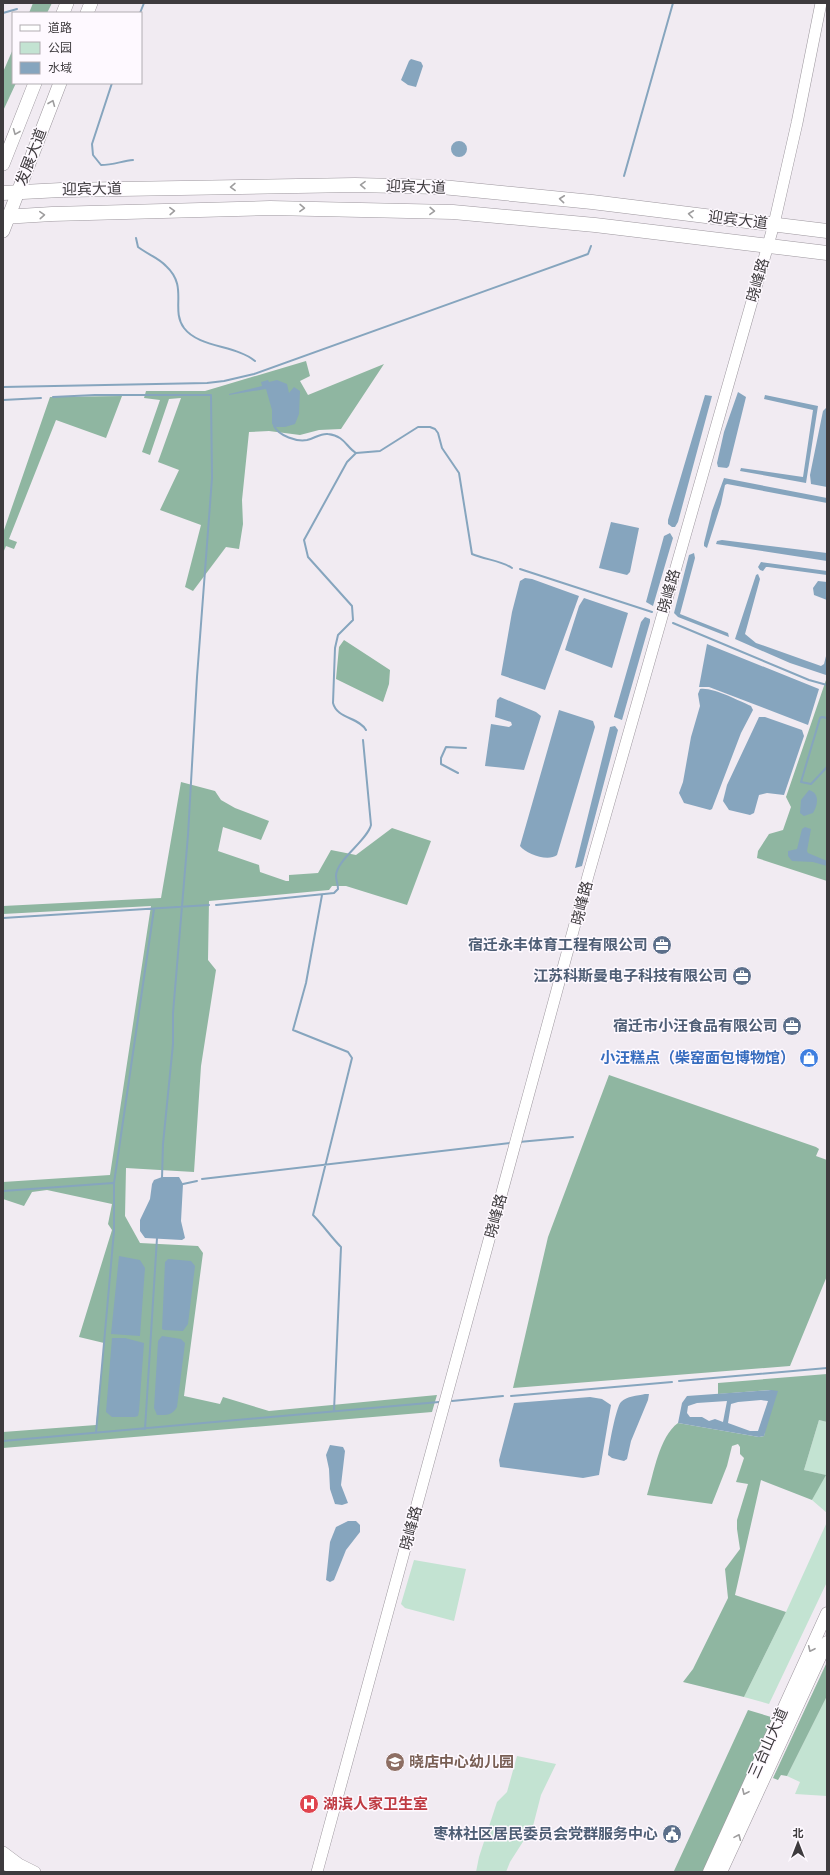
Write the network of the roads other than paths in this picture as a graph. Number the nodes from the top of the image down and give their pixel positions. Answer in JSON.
{"nodes":[{"id":1,"x":821,"y":3,"type":"edge"},
{"id":2,"x":35,"y":84,"type":"edge"},
{"id":3,"x":60,"y":84,"type":"edge"},
{"id":4,"x":3,"y":164,"type":"edge"},
{"id":5,"x":17,"y":192,"type":"junction"},
{"id":6,"x":3,"y":193,"type":"edge"},
{"id":7,"x":6,"y":217,"type":"edge"},
{"id":8,"x":774,"y":224,"type":"junction"},
{"id":9,"x":3,"y":231,"type":"edge"},
{"id":10,"x":827,"y":231,"type":"edge"},
{"id":11,"x":768,"y":246,"type":"junction"},
{"id":12,"x":827,"y":253,"type":"edge"},
{"id":13,"x":827,"y":1613,"type":"edge"},
{"id":14,"x":827,"y":1642,"type":"edge"},
{"id":15,"x":3,"y":1852,"type":"edge"},
{"id":16,"x":3,"y":1863,"type":"edge"},
{"id":17,"x":18,"y":1872,"type":"edge"},
{"id":18,"x":35,"y":1872,"type":"edge"},
{"id":19,"x":317,"y":1872,"type":"edge"},
{"id":20,"x":709,"y":1872,"type":"edge"},
{"id":21,"x":721,"y":1872,"type":"edge"}],
"edges":[{"from":1,"to":8,"type":"street","name":"晓峰路"},
{"from":2,"to":4,"type":"main road","name":"发展大道","one_way":true},
{"from":5,"to":3,"type":"main road","name":"发展大道","one_way":true},
{"from":5,"to":6,"type":"highway","name":"迎宾大道"},
{"from":5,"to":7,"type":"main road","name":"发展大道"},
{"from":8,"to":5,"type":"highway","name":"迎宾大道","one_way":true},
{"from":7,"to":9,"type":"main road","name":"发展大道"},
{"from":7,"to":11,"type":"highway","name":"迎宾大道","one_way":true},
{"from":8,"to":10,"type":"highway","name":"迎宾大道"},
{"from":8,"to":11,"type":"street","name":"晓峰路"},
{"from":11,"to":12,"type":"highway","name":"迎宾大道"},
{"from":11,"to":19,"type":"street","name":"晓峰路"},
{"from":13,"to":20,"type":"main road","name":"三台山大道","one_way":true},
{"from":21,"to":14,"type":"main road","name":"三台山大道","one_way":true},
{"from":15,"to":18,"type":"street"},
{"from":16,"to":17,"type":"street"}]}
